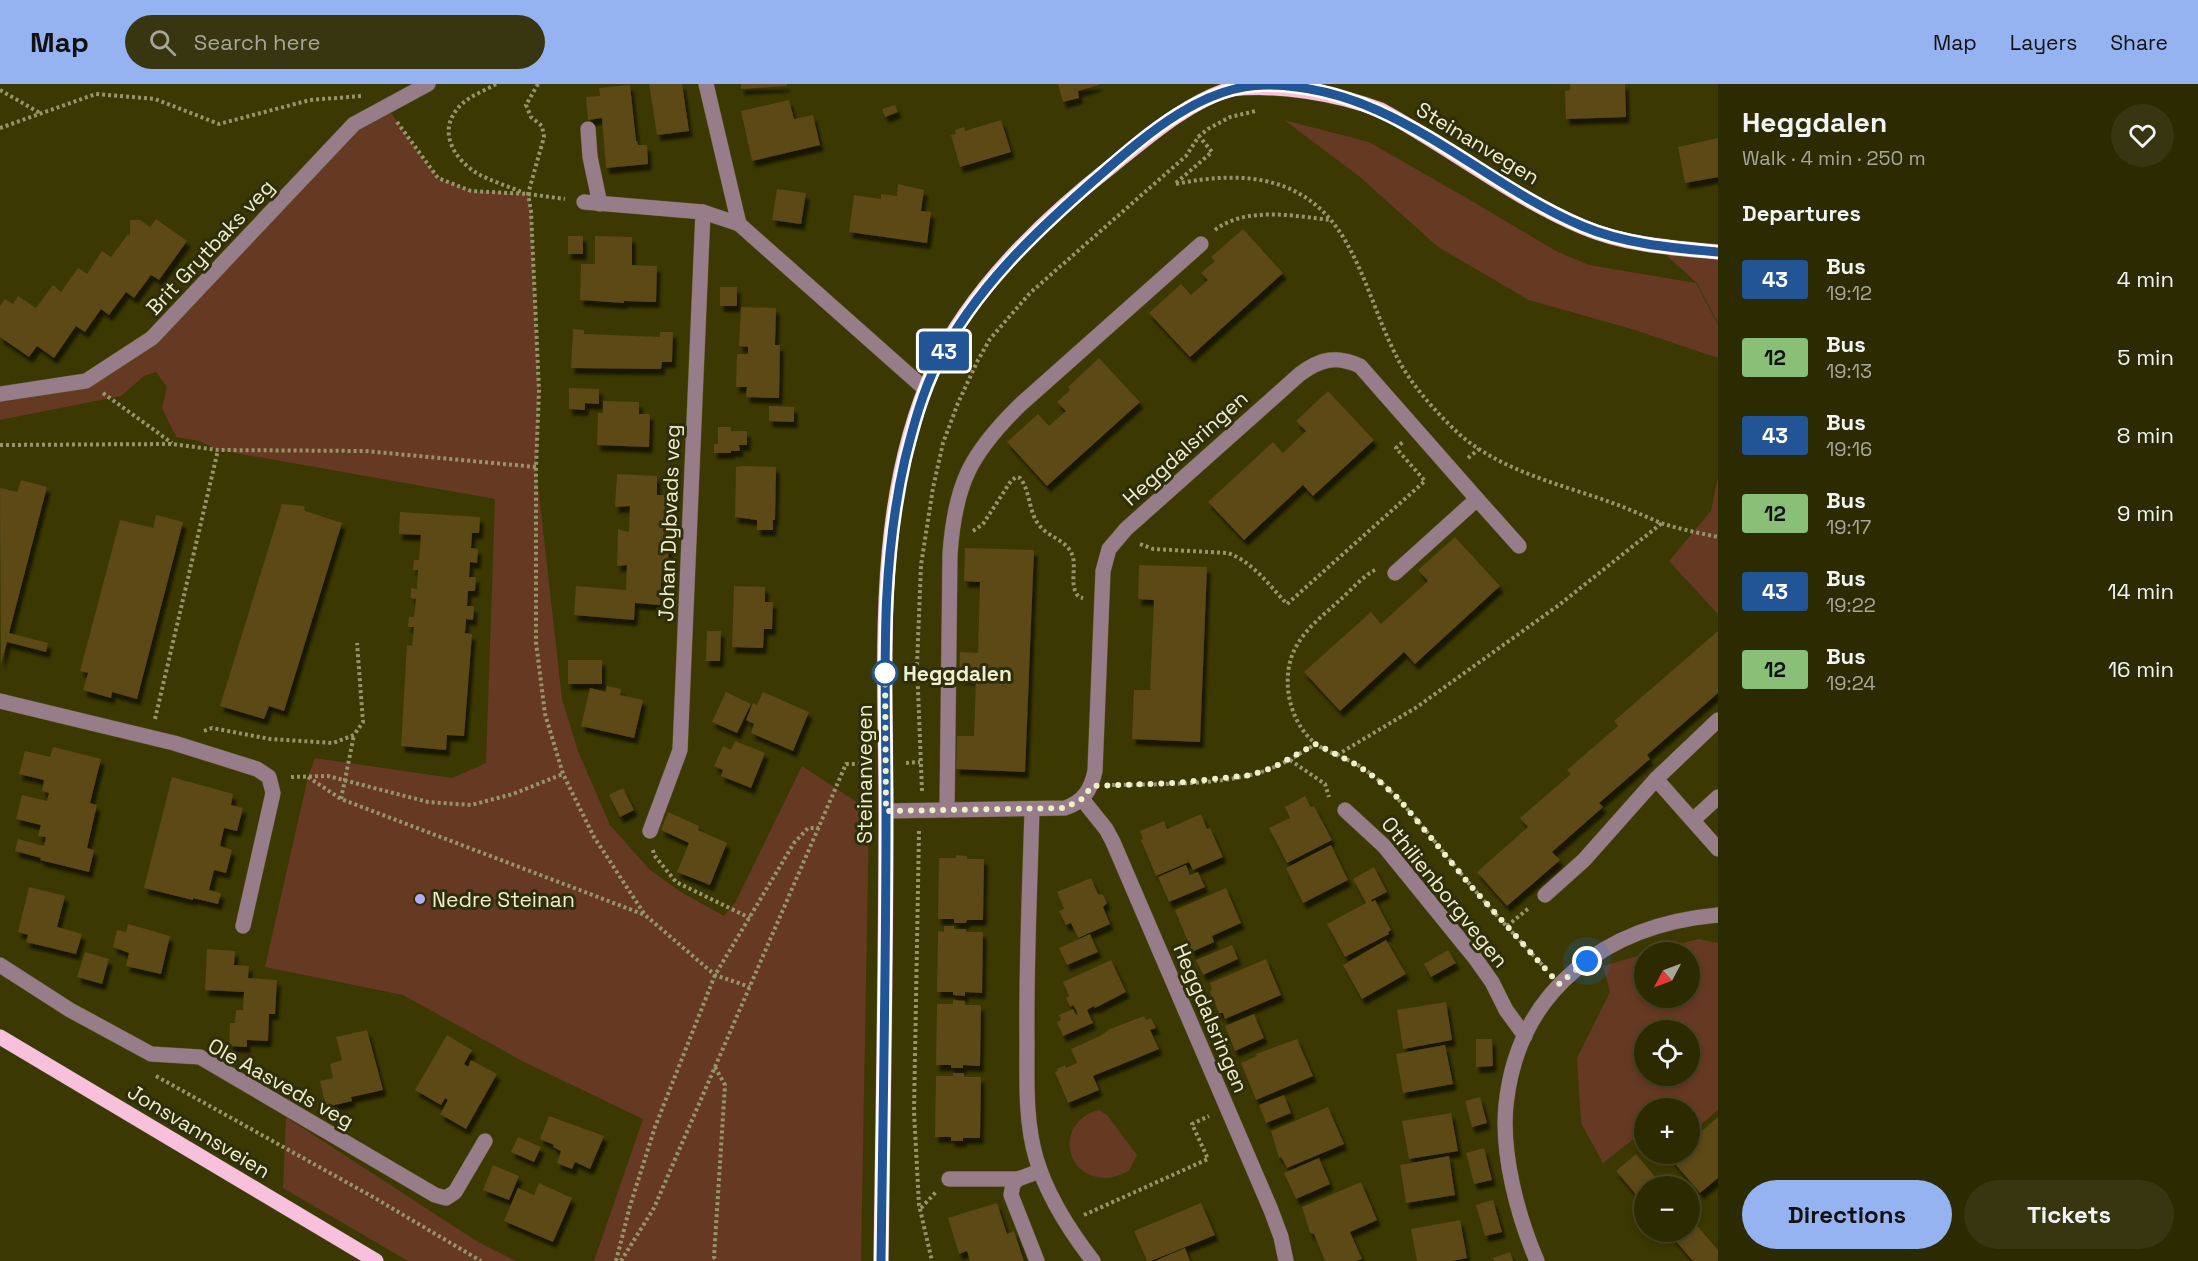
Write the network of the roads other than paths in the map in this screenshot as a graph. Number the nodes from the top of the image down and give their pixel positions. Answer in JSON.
{"nodes":[{"id":1,"x":428,"y":84,"type":"edge"},
{"id":2,"x":706,"y":84,"type":"edge"},
{"id":3,"x":1229,"y":87,"type":"edge"},
{"id":4,"x":588,"y":129,"type":"dead end"},
{"id":5,"x":584,"y":202,"type":"road end"},
{"id":6,"x":600,"y":204,"type":"junction"},
{"id":7,"x":703,"y":212,"type":"junction"},
{"id":8,"x":739,"y":224,"type":"junction"},
{"id":9,"x":1201,"y":244,"type":"road end"},
{"id":10,"x":1718,"y":252,"type":"edge"},
{"id":11,"x":926,"y":389,"type":"junction"},
{"id":12,"x":0,"y":394,"type":"edge"},
{"id":13,"x":1477,"y":499,"type":"junction"},
{"id":14,"x":1519,"y":546,"type":"dead end"},
{"id":15,"x":1395,"y":573,"type":"road end"},
{"id":16,"x":0,"y":701,"type":"edge"},
{"id":17,"x":1718,"y":720,"type":"edge"},
{"id":18,"x":1656,"y":779,"type":"junction"},
{"id":19,"x":1718,"y":797,"type":"edge"},
{"id":20,"x":1082,"y":799,"type":"junction"},
{"id":21,"x":1032,"y":808,"type":"junction"},
{"id":22,"x":947,"y":810,"type":"junction"},
{"id":23,"x":1345,"y":810,"type":"road end"},
{"id":24,"x":886,"y":811,"type":"junction"},
{"id":25,"x":1693,"y":820,"type":"junction"},
{"id":26,"x":650,"y":831,"type":"road end"},
{"id":27,"x":1718,"y":849,"type":"edge"},
{"id":28,"x":1545,"y":895,"type":"road end"},
{"id":29,"x":1718,"y":915,"type":"edge"},
{"id":30,"x":243,"y":926,"type":"dead end"},
{"id":31,"x":0,"y":965,"type":"edge"},
{"id":32,"x":1525,"y":1036,"type":"junction"},
{"id":33,"x":0,"y":1037,"type":"edge"},
{"id":34,"x":485,"y":1141,"type":"dead end"},
{"id":35,"x":1040,"y":1171,"type":"junction"},
{"id":36,"x":949,"y":1179,"type":"dead end"},
{"id":37,"x":1018,"y":1179,"type":"junction"},
{"id":38,"x":376,"y":1261,"type":"edge"},
{"id":39,"x":881,"y":1261,"type":"edge"},
{"id":40,"x":1037,"y":1261,"type":"edge"},
{"id":41,"x":1093,"y":1261,"type":"edge"},
{"id":42,"x":1286,"y":1261,"type":"edge"},
{"id":43,"x":1538,"y":1261,"type":"edge"}],
"edges":[{"from":1,"to":12,"type":"street","name":"Brit Grytbaks veg"},
{"from":2,"to":8,"type":"street"},
{"from":3,"to":10,"type":"main road","name":"Steinanvegen"},
{"from":3,"to":11,"type":"main road","name":"Steinanvegen"},
{"from":4,"to":6,"type":"street"},
{"from":5,"to":6,"type":"street"},
{"from":6,"to":7,"type":"street"},
{"from":7,"to":8,"type":"street"},
{"from":7,"to":26,"type":"street","name":"Johan Dybvads veg"},
{"from":8,"to":11,"type":"street"},
{"from":9,"to":22,"type":"street"},
{"from":11,"to":24,"type":"main road","name":"Steinanvegen"},
{"from":13,"to":14,"type":"street","name":"Heggdalsringen"},
{"from":13,"to":15,"type":"street"},
{"from":13,"to":20,"type":"street","name":"Heggdalsringen"},
{"from":16,"to":30,"type":"street"},
{"from":17,"to":18,"type":"street"},
{"from":18,"to":25,"type":"street"},
{"from":18,"to":28,"type":"street"},
{"from":19,"to":25,"type":"street"},
{"from":20,"to":21,"type":"street"},
{"from":20,"to":42,"type":"street","name":"Heggdalsringen"},
{"from":21,"to":22,"type":"street"},
{"from":21,"to":35,"type":"street"},
{"from":22,"to":24,"type":"street"},
{"from":23,"to":32,"type":"street","name":"Othilienborgvegen"},
{"from":24,"to":39,"type":"main road","name":"Steinanvegen"},
{"from":25,"to":27,"type":"street"},
{"from":29,"to":32,"type":"street"},
{"from":31,"to":34,"type":"street","name":"Ole Aasveds veg"},
{"from":32,"to":43,"type":"street"},
{"from":33,"to":38,"type":"main road","name":"Jonsvannsveien"},
{"from":35,"to":37,"type":"street"},
{"from":35,"to":41,"type":"street"},
{"from":36,"to":37,"type":"street"},
{"from":37,"to":40,"type":"street"}]}
